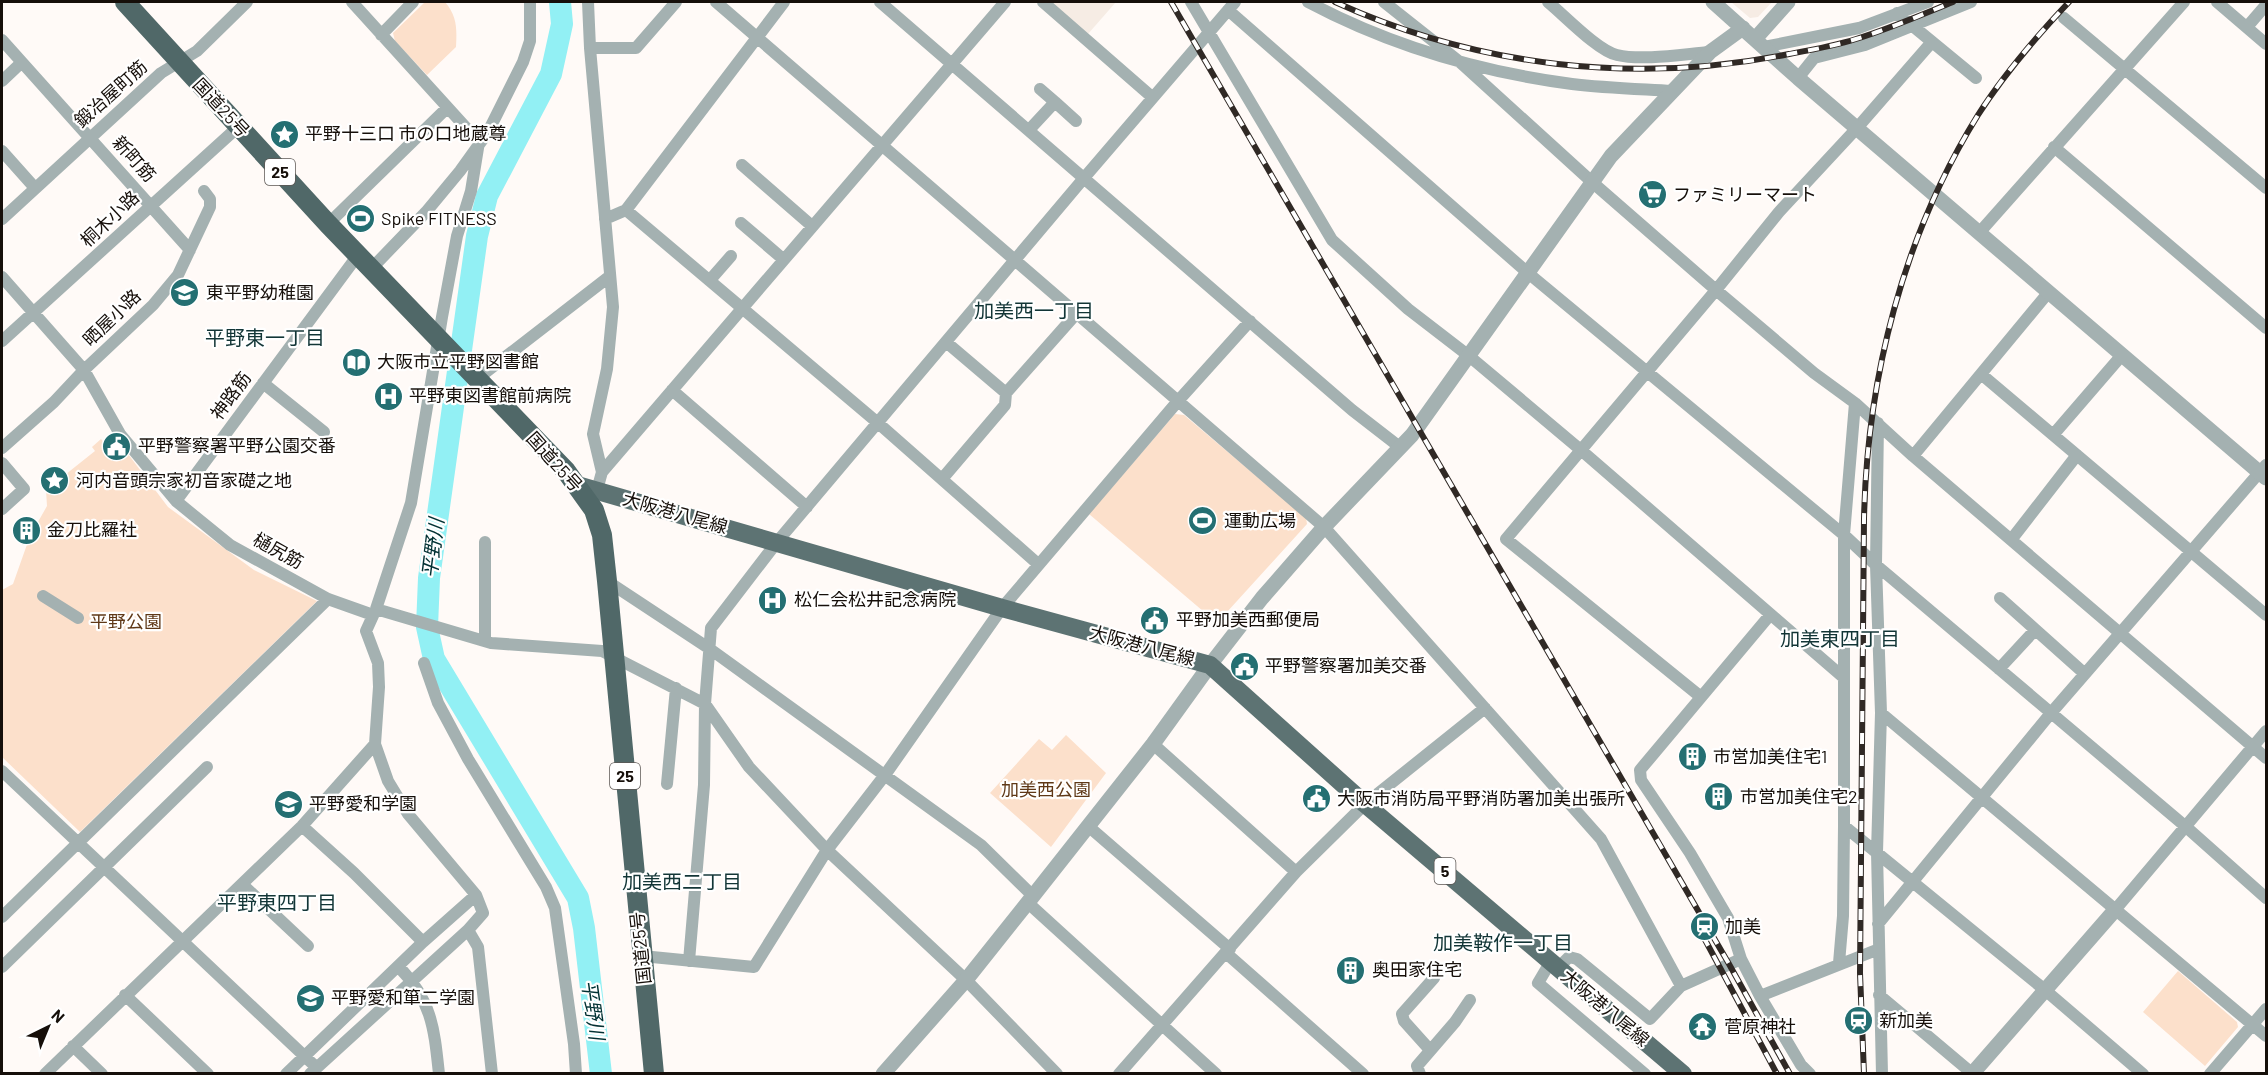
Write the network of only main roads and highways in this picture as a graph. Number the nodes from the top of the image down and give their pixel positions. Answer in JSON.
{"nodes":[{"id":1,"x":124,"y":2,"type":"edge"},
{"id":2,"x":577,"y":484,"type":"junction"},
{"id":3,"x":654,"y":1074,"type":"edge"},
{"id":4,"x":1683,"y":1074,"type":"edge"}],
"edges":[{"from":1,"to":2,"type":"highway","name":"国道25号","number":"25"},
{"from":2,"to":3,"type":"highway","name":"国道25号","number":"25"},
{"from":2,"to":4,"type":"main road","name":"大阪港八尾線","number":"5"}]}
